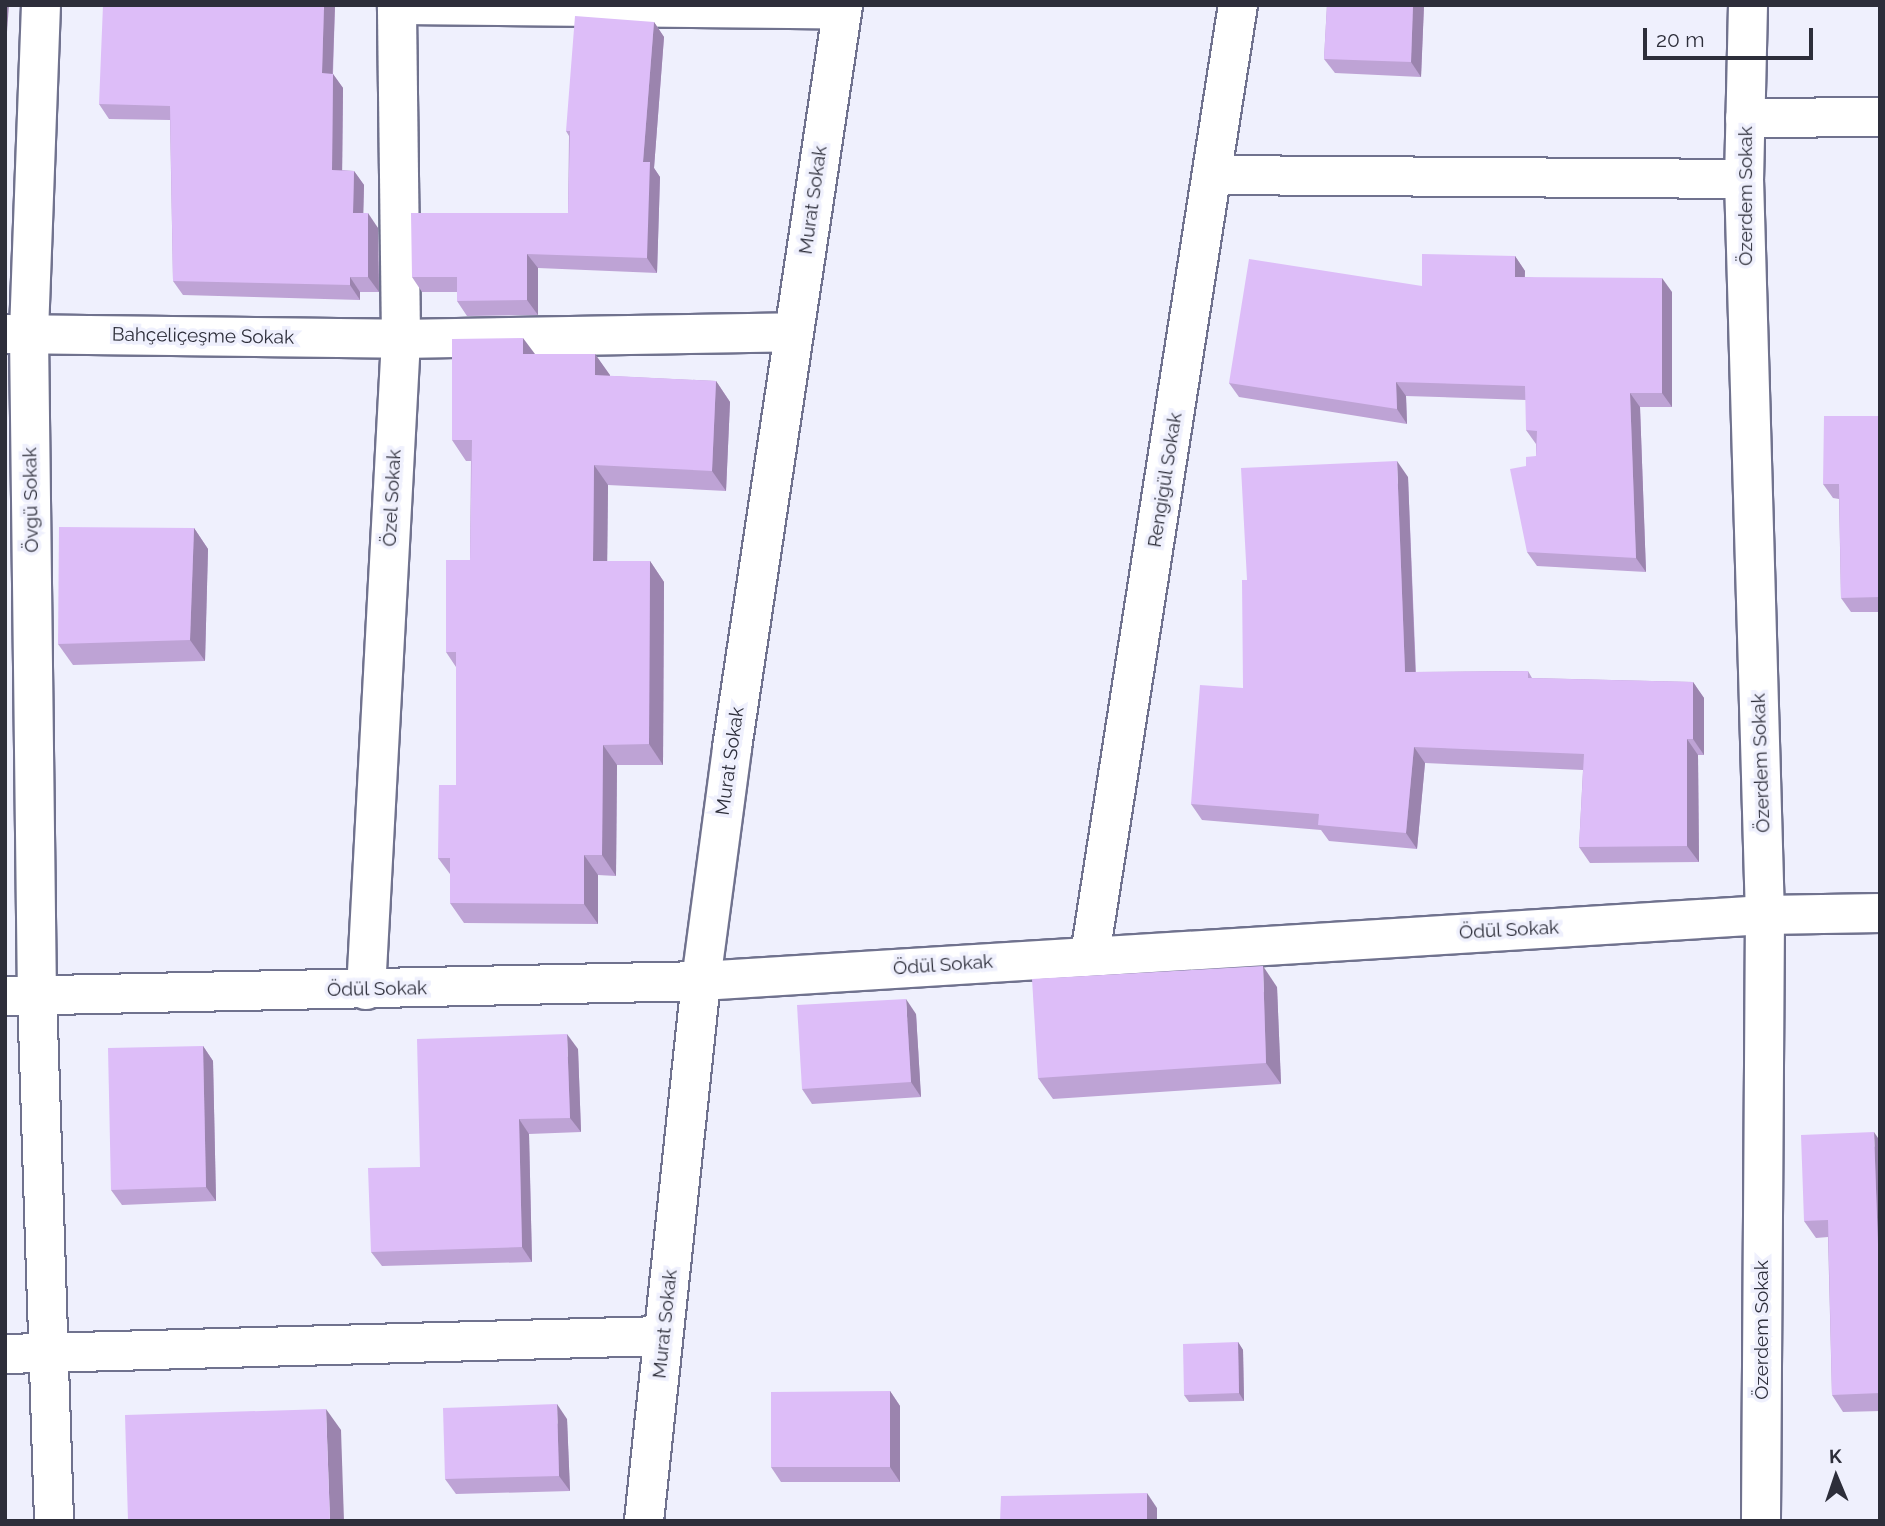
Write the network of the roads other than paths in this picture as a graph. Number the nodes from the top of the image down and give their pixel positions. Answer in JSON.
{"nodes":[{"id":1,"x":41,"y":5,"type":"edge"},
{"id":2,"x":397,"y":5,"type":"edge"},
{"id":3,"x":1238,"y":5,"type":"edge"},
{"id":4,"x":1748,"y":5,"type":"edge"},
{"id":5,"x":842,"y":7,"type":"edge"},
{"id":6,"x":1880,"y":117,"type":"edge"},
{"id":7,"x":1745,"y":118,"type":"junction"},
{"id":8,"x":1212,"y":175,"type":"junction"},
{"id":9,"x":1744,"y":179,"type":"junction"},
{"id":10,"x":794,"y":332,"type":"junction"},
{"id":11,"x":17,"y":334,"type":"edge"},
{"id":12,"x":401,"y":339,"type":"junction"},
{"id":13,"x":1880,"y":913,"type":"edge"},
{"id":14,"x":1765,"y":915,"type":"junction"},
{"id":15,"x":1090,"y":955,"type":"junction"},
{"id":16,"x":701,"y":981,"type":"junction"},
{"id":17,"x":366,"y":989,"type":"junction"},
{"id":18,"x":21,"y":995,"type":"edge"},
{"id":19,"x":663,"y":1336,"type":"junction"},
{"id":20,"x":5,"y":1353,"type":"edge"},
{"id":21,"x":49,"y":1353,"type":"junction"},
{"id":22,"x":54,"y":1521,"type":"edge"},
{"id":23,"x":644,"y":1521,"type":"edge"},
{"id":24,"x":1761,"y":1521,"type":"edge"}],
"edges":[{"from":1,"to":11,"type":"street","name":"Övgü Sokak"},
{"from":2,"to":5,"type":"street"},
{"from":2,"to":12,"type":"street","name":"Özel Sokak"},
{"from":3,"to":8,"type":"street","name":"Rengigül Sokak"},
{"from":4,"to":7,"type":"street","name":"Özerdem Sokak"},
{"from":5,"to":10,"type":"street","name":"Murat Sokak"},
{"from":6,"to":7,"type":"street"},
{"from":7,"to":9,"type":"street","name":"Özerdem Sokak"},
{"from":8,"to":9,"type":"street"},
{"from":8,"to":15,"type":"street","name":"Rengigül Sokak"},
{"from":9,"to":14,"type":"street","name":"Özerdem Sokak"},
{"from":10,"to":12,"type":"street","name":"Bahçeliçeşme Sokak"},
{"from":10,"to":16,"type":"street","name":"Murat Sokak"},
{"from":11,"to":12,"type":"street","name":"Bahçeliçeşme Sokak"},
{"from":11,"to":18,"type":"street","name":"Övgü Sokak"},
{"from":12,"to":17,"type":"street","name":"Özel Sokak"},
{"from":13,"to":14,"type":"street","name":"Ödül Sokak"},
{"from":14,"to":15,"type":"street","name":"Ödül Sokak"},
{"from":14,"to":24,"type":"street","name":"Özerdem Sokak"},
{"from":15,"to":16,"type":"street","name":"Ödül Sokak"},
{"from":16,"to":17,"type":"street","name":"Ödül Sokak"},
{"from":16,"to":19,"type":"street","name":"Murat Sokak"},
{"from":17,"to":18,"type":"street","name":"Ödül Sokak"},
{"from":18,"to":21,"type":"street","name":"Övgü Sokak"},
{"from":19,"to":21,"type":"street"},
{"from":19,"to":23,"type":"street","name":"Murat Sokak"},
{"from":20,"to":21,"type":"street"},
{"from":21,"to":22,"type":"street","name":"Övgü Sokak"}]}
